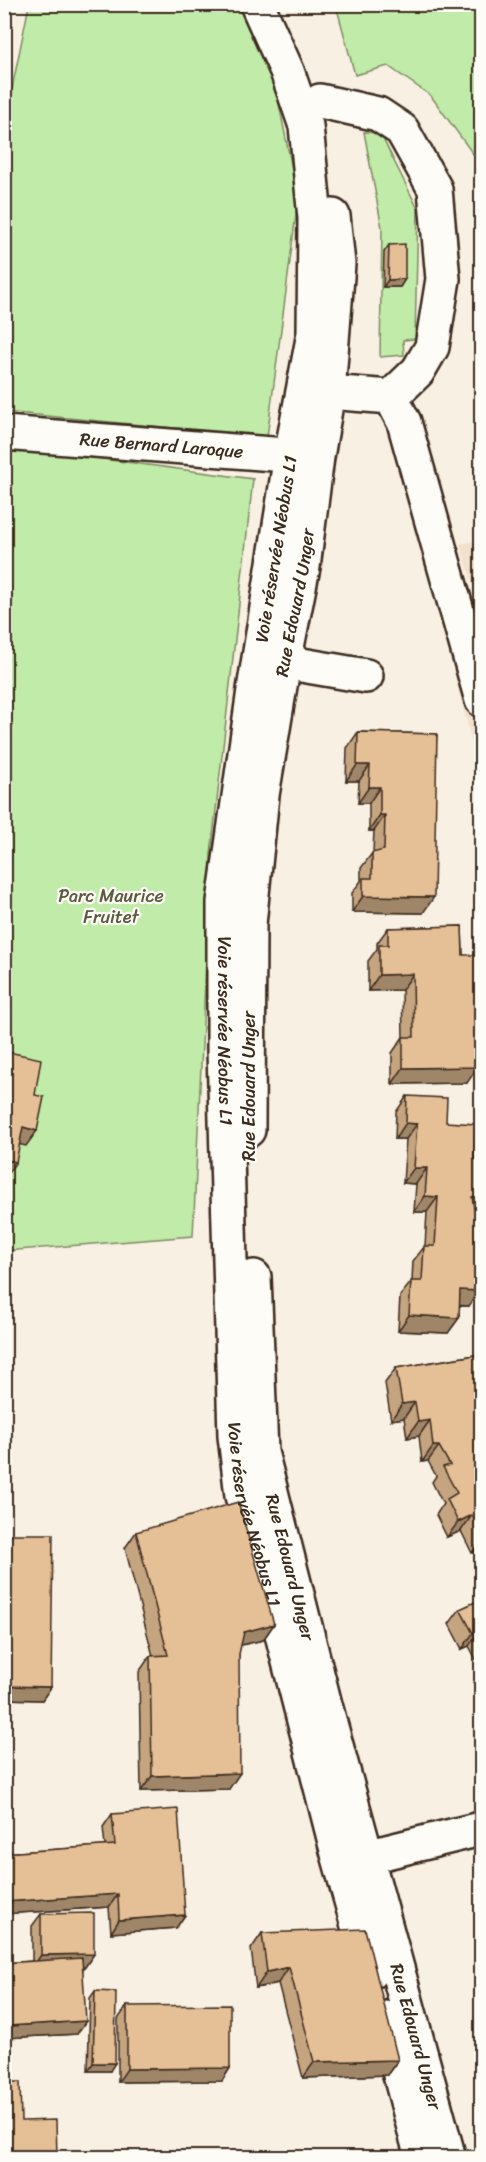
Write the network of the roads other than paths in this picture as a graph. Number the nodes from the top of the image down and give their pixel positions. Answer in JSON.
{"nodes":[{"id":1,"x":257,"y":4,"type":"edge"},
{"id":2,"x":279,"y":4,"type":"edge"},
{"id":3,"x":320,"y":101,"type":"junction"},
{"id":4,"x":328,"y":392,"type":"junction"},
{"id":5,"x":391,"y":397,"type":"junction"},
{"id":6,"x":4,"y":433,"type":"edge"},
{"id":7,"x":304,"y":456,"type":"junction"},
{"id":8,"x":284,"y":662,"type":"junction"},
{"id":9,"x":366,"y":676,"type":"dead end"},
{"id":10,"x":482,"y":700,"type":"edge"},
{"id":11,"x":482,"y":1831,"type":"edge"},
{"id":12,"x":366,"y":1857,"type":"junction"},
{"id":13,"x":422,"y":2157,"type":"edge"},
{"id":14,"x":449,"y":2157,"type":"edge"}],
"edges":[{"from":1,"to":7,"type":"street","name":"Voie réservée Néobus L1"},
{"from":2,"to":3,"type":"street","name":"Rue Edouard Unger"},
{"from":3,"to":4,"type":"street","name":"Rue Edouard Unger"},
{"from":3,"to":5,"type":"street"},
{"from":4,"to":5,"type":"street"},
{"from":4,"to":7,"type":"street","name":"Rue Edouard Unger"},
{"from":5,"to":10,"type":"street"},
{"from":6,"to":7,"type":"street","name":"Rue Bernard Laroque"},
{"from":7,"to":8,"type":"street","name":"Rue Edouard Unger"},
{"from":7,"to":13,"type":"street","name":"Voie réservée Néobus L1"},
{"from":8,"to":9,"type":"street"},
{"from":8,"to":12,"type":"street","name":"Rue Edouard Unger"},
{"from":11,"to":12,"type":"street"},
{"from":12,"to":14,"type":"street","name":"Rue Edouard Unger"}]}
